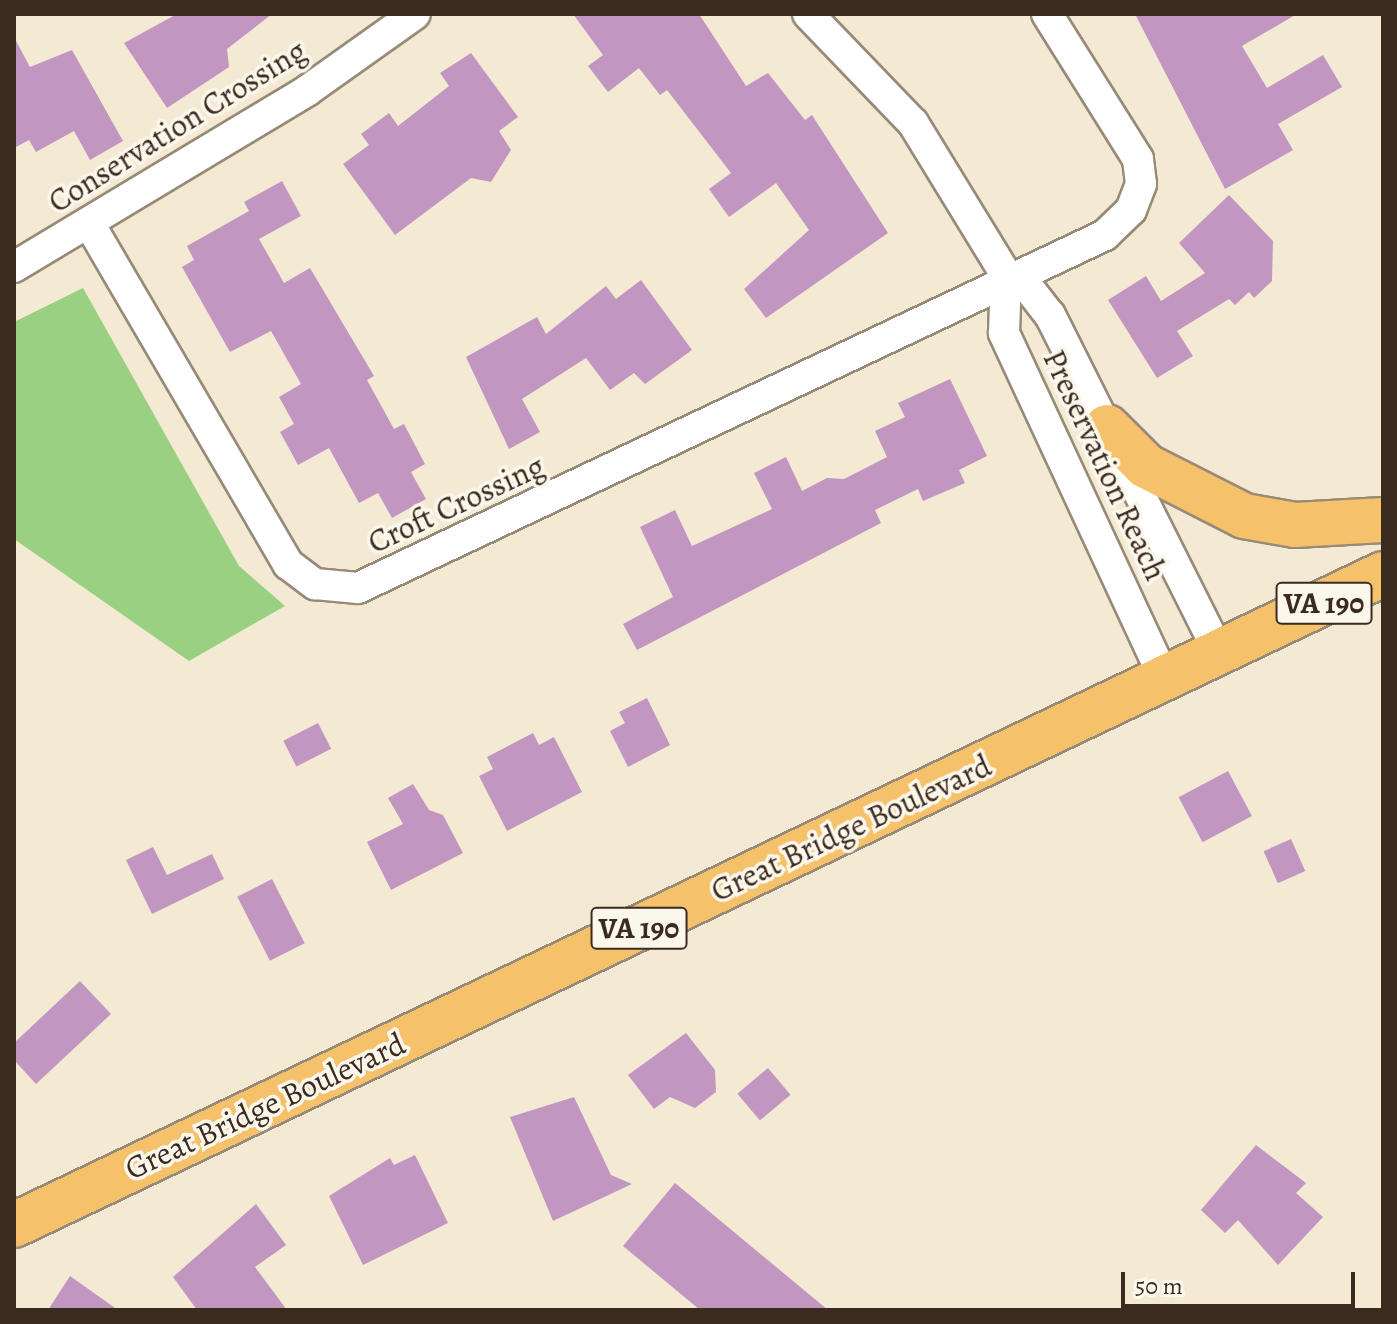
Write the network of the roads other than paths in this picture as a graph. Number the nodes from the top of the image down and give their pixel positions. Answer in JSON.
{"nodes":[{"id":1,"x":415,"y":14,"type":"edge"},
{"id":2,"x":808,"y":14,"type":"edge"},
{"id":3,"x":1047,"y":14,"type":"edge"},
{"id":4,"x":90,"y":225,"type":"junction"},
{"id":5,"x":14,"y":267,"type":"edge"},
{"id":6,"x":1006,"y":275,"type":"junction"},
{"id":7,"x":1107,"y":427,"type":"junction"},
{"id":8,"x":1383,"y":520,"type":"edge"},
{"id":9,"x":1383,"y":574,"type":"edge"},
{"id":10,"x":1220,"y":654,"type":"junction"},
{"id":11,"x":1165,"y":680,"type":"junction"},
{"id":12,"x":14,"y":1225,"type":"edge"}],
"edges":[{"from":1,"to":4,"type":"street","name":"Conservation Crossing"},
{"from":2,"to":6,"type":"street","name":"Preservation Reach"},
{"from":3,"to":6,"type":"street","name":"Croft Crossing"},
{"from":4,"to":5,"type":"street","name":"Conservation Crossing"},
{"from":4,"to":6,"type":"street","name":"Croft Crossing"},
{"from":6,"to":7,"type":"street","name":"Preservation Reach"},
{"from":6,"to":11,"type":"street","name":"Preservation Reach"},
{"from":7,"to":8,"type":"main road"},
{"from":7,"to":10,"type":"street","name":"Preservation Reach"},
{"from":9,"to":10,"type":"main road","name":"Great Bridge Boulevard","number":"VA 190"},
{"from":10,"to":11,"type":"main road","name":"Great Bridge Boulevard","number":"VA 190"},
{"from":11,"to":12,"type":"main road","name":"Great Bridge Boulevard","number":"VA 190"}]}
